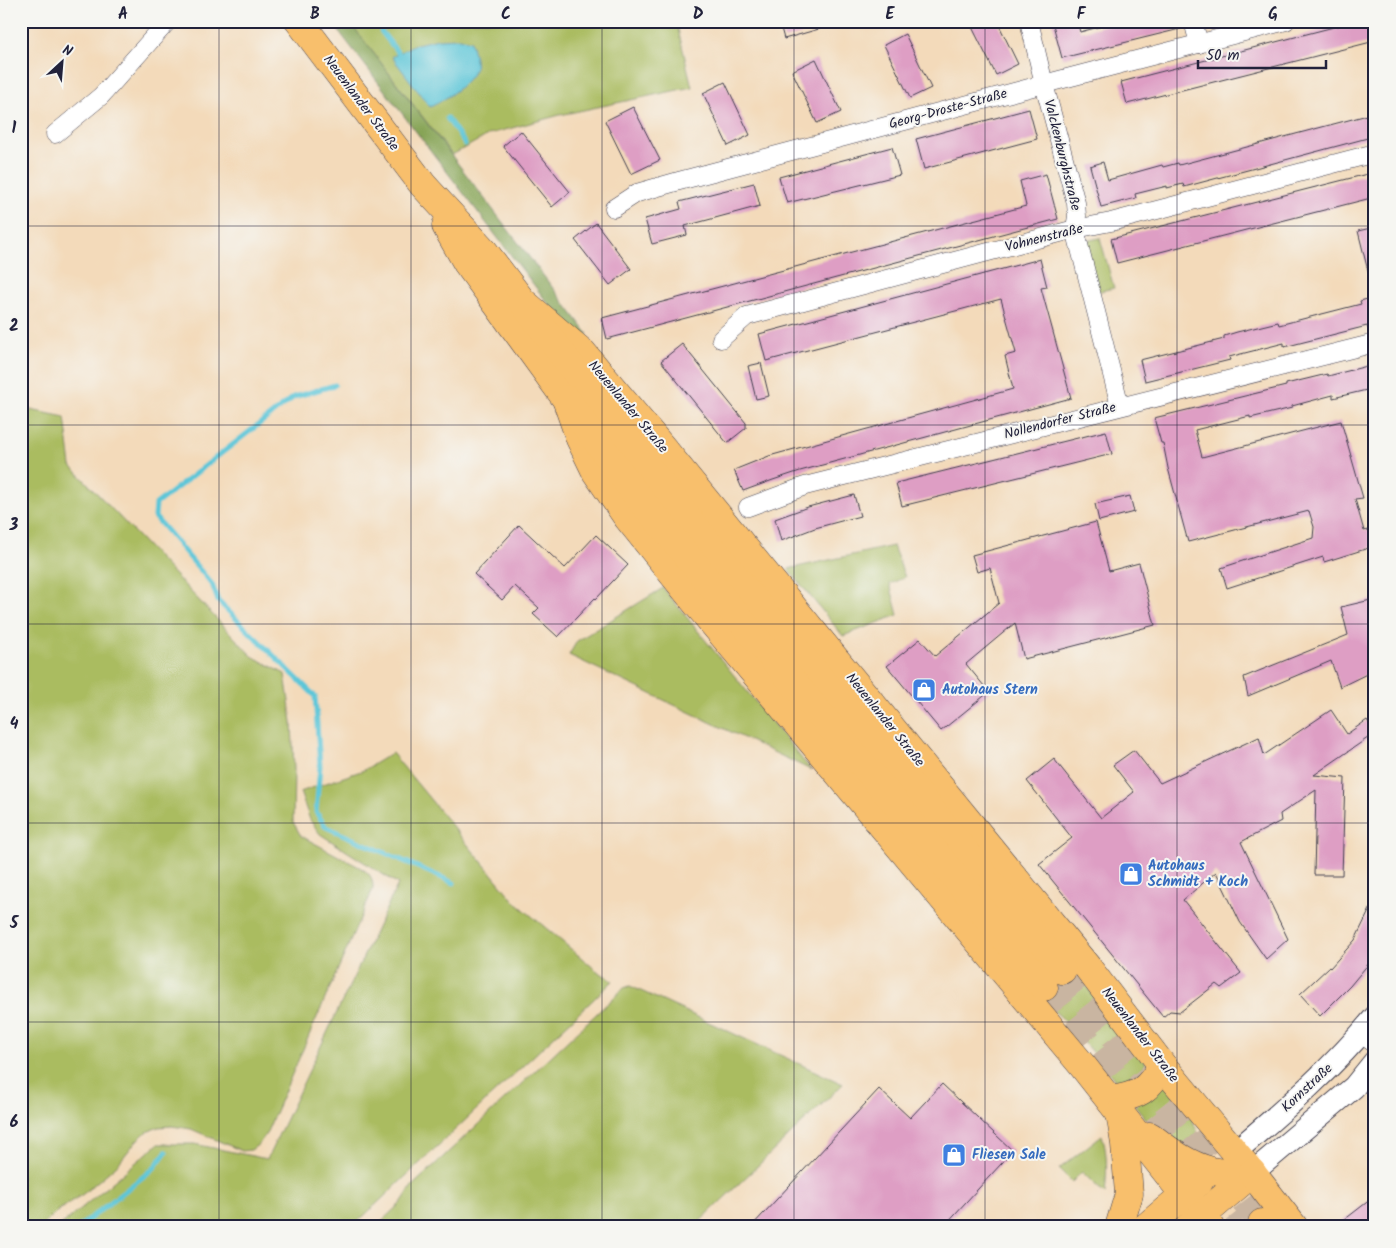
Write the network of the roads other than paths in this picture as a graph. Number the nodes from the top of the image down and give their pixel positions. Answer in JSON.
{"nodes":[{"id":1,"x":168,"y":21,"type":"edge"},
{"id":2,"x":299,"y":21,"type":"edge"},
{"id":3,"x":1029,"y":21,"type":"edge"},
{"id":4,"x":1193,"y":21,"type":"edge"},
{"id":5,"x":1286,"y":21,"type":"edge"},
{"id":6,"x":1199,"y":44,"type":"junction"},
{"id":7,"x":1044,"y":84,"type":"junction"},
{"id":8,"x":55,"y":134,"type":"dead end"},
{"id":9,"x":1375,"y":153,"type":"edge"},
{"id":10,"x":423,"y":185,"type":"junction"},
{"id":11,"x":614,"y":208,"type":"dead end"},
{"id":12,"x":1075,"y":229,"type":"junction"},
{"id":13,"x":522,"y":301,"type":"junction"},
{"id":14,"x":721,"y":338,"type":"dead end"},
{"id":15,"x":1375,"y":343,"type":"edge"},
{"id":16,"x":566,"y":399,"type":"junction"},
{"id":17,"x":1120,"y":406,"type":"junction"},
{"id":18,"x":748,"y":507,"type":"dead end"},
{"id":19,"x":1370,"y":1032,"type":"edge"},
{"id":20,"x":1375,"y":1061,"type":"edge"},
{"id":21,"x":1162,"y":1065,"type":"junction"},
{"id":22,"x":1115,"y":1106,"type":"junction"},
{"id":23,"x":1235,"y":1152,"type":"junction"},
{"id":24,"x":1213,"y":1171,"type":"junction"},
{"id":25,"x":1252,"y":1173,"type":"junction"},
{"id":26,"x":1185,"y":1195,"type":"junction"},
{"id":27,"x":1200,"y":1223,"type":"edge"},
{"id":28,"x":1119,"y":1227,"type":"edge"},
{"id":29,"x":1146,"y":1227,"type":"edge"},
{"id":30,"x":1294,"y":1227,"type":"edge"}],
"edges":[{"from":1,"to":8,"type":"street"},
{"from":2,"to":10,"type":"main road","name":"Neuenlander Straße"},
{"from":3,"to":7,"type":"street","name":"Valckenburghstraße"},
{"from":4,"to":6,"type":"street"},
{"from":5,"to":6,"type":"street","name":"Georg-Droste-Straße"},
{"from":6,"to":7,"type":"street","name":"Georg-Droste-Straße"},
{"from":7,"to":11,"type":"street","name":"Georg-Droste-Straße"},
{"from":7,"to":12,"type":"street","name":"Valckenburghstraße"},
{"from":9,"to":12,"type":"street","name":"Vohnenstraße"},
{"from":10,"to":13,"type":"main road","name":"Neuenlander Straße"},
{"from":10,"to":16,"type":"main road","name":"Neuenlander Straße"},
{"from":12,"to":14,"type":"street","name":"Vohnenstraße"},
{"from":12,"to":17,"type":"street","name":"Valckenburghstraße"},
{"from":13,"to":16,"type":"main road","name":"Neuenlander Straße"},
{"from":13,"to":21,"type":"main road","name":"Neuenlander Straße"},
{"from":15,"to":17,"type":"street","name":"Nollendorfer Straße"},
{"from":16,"to":22,"type":"main road","name":"Neuenlander Straße"},
{"from":17,"to":18,"type":"street","name":"Nollendorfer Straße"},
{"from":19,"to":23,"type":"street","name":"Kornstraße"},
{"from":20,"to":25,"type":"street","name":"Kornstraße"},
{"from":21,"to":22,"type":"main road"},
{"from":21,"to":23,"type":"main road","name":"Neuenlander Straße"},
{"from":22,"to":24,"type":"main road"},
{"from":22,"to":26,"type":"main road","name":"Neuenlander Straße"},
{"from":22,"to":28,"type":"main road"},
{"from":23,"to":24,"type":"main road"},
{"from":23,"to":25,"type":"main road","name":"Neuenlander Straße"},
{"from":24,"to":25,"type":"main road"},
{"from":24,"to":26,"type":"main road"},
{"from":25,"to":27,"type":"main road"},
{"from":25,"to":30,"type":"main road","name":"Neuenlander Straße"},
{"from":26,"to":27,"type":"main road","name":"Neuenlander Straße"},
{"from":26,"to":29,"type":"main road"}]}
